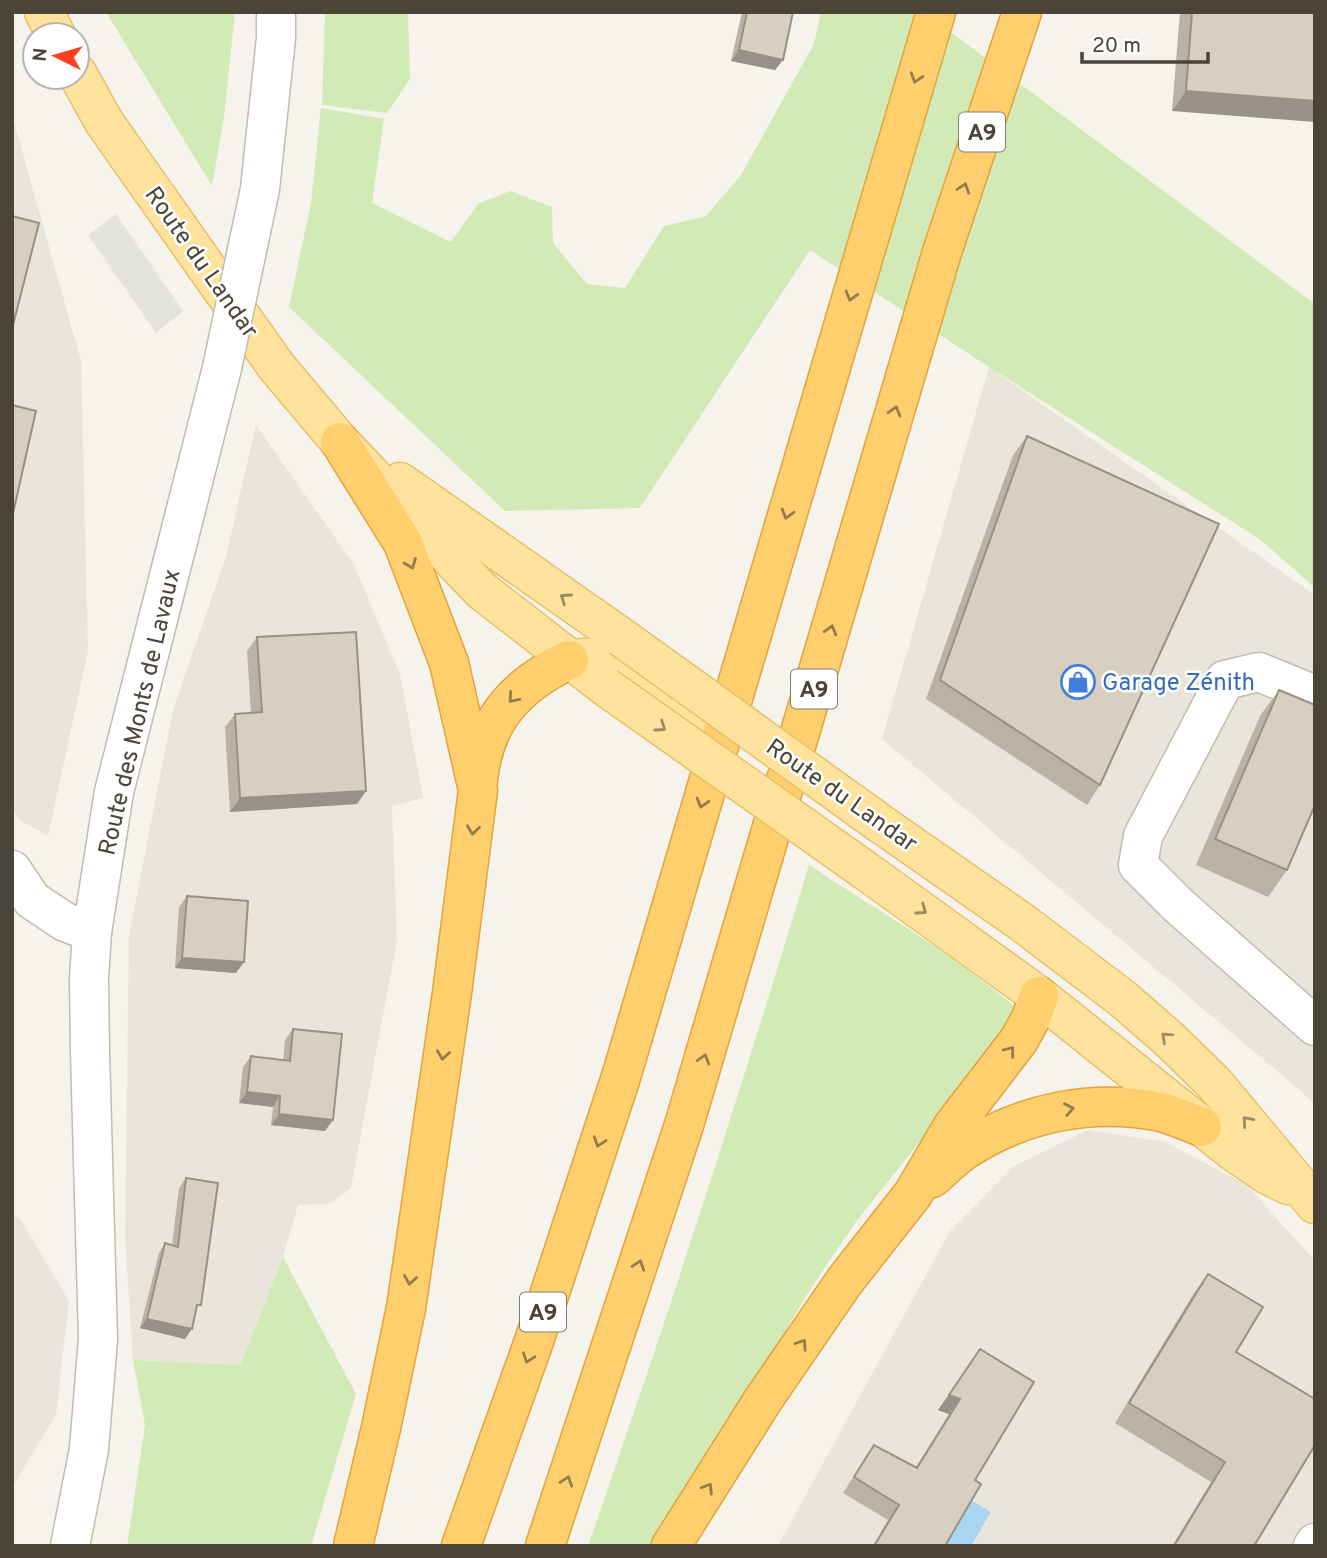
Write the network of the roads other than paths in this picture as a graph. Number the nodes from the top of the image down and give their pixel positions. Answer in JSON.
{"nodes":[{"id":1,"x":275,"y":12,"type":"edge"},
{"id":2,"x":936,"y":12,"type":"edge"},
{"id":3,"x":1022,"y":12,"type":"edge"},
{"id":4,"x":87,"y":91,"type":"edge"},
{"id":5,"x":340,"y":442,"type":"junction"},
{"id":6,"x":569,"y":660,"type":"junction"},
{"id":7,"x":613,"y":662,"type":"junction"},
{"id":8,"x":1315,"y":695,"type":"edge"},
{"id":9,"x":478,"y":790,"type":"junction"},
{"id":10,"x":12,"y":870,"type":"edge"},
{"id":11,"x":1023,"y":923,"type":"junction"},
{"id":12,"x":92,"y":932,"type":"junction"},
{"id":13,"x":1039,"y":996,"type":"junction"},
{"id":14,"x":1315,"y":1026,"type":"edge"},
{"id":15,"x":1202,"y":1127,"type":"junction"},
{"id":16,"x":913,"y":1194,"type":"junction"},
{"id":17,"x":1310,"y":1198,"type":"edge"},
{"id":18,"x":70,"y":1546,"type":"edge"},
{"id":19,"x":354,"y":1546,"type":"edge"},
{"id":20,"x":461,"y":1546,"type":"edge"},
{"id":21,"x":545,"y":1546,"type":"edge"},
{"id":22,"x":671,"y":1546,"type":"edge"}],
"edges":[{"from":1,"to":12,"type":"street","name":"Route des Monts de Lavaux","bridge":true},
{"from":2,"to":20,"type":"highway","number":"A9","one_way":true},
{"from":21,"to":3,"type":"highway","number":"A9","one_way":true},
{"from":4,"to":5,"type":"main road","name":"Route du Landar"},
{"from":5,"to":6,"type":"main road","name":"Route du Landar"},
{"from":7,"to":5,"type":"main road","name":"Route du Landar","one_way":true},
{"from":5,"to":9,"type":"highway","one_way":true},
{"from":6,"to":7,"type":"main road","name":"Route du Landar"},
{"from":6,"to":9,"type":"highway","one_way":true},
{"from":7,"to":11,"type":"main road","name":"Route du Landar","bridge":true},
{"from":7,"to":13,"type":"main road","name":"Route du Landar","one_way":true,"bridge":true},
{"from":8,"to":14,"type":"street"},
{"from":9,"to":19,"type":"highway","one_way":true},
{"from":10,"to":12,"type":"street"},
{"from":11,"to":13,"type":"main road"},
{"from":17,"to":11,"type":"main road","name":"Route du Landar","one_way":true},
{"from":12,"to":18,"type":"street","name":"Route des Monts de Lavaux"},
{"from":13,"to":15,"type":"main road","name":"Route du Landar"},
{"from":16,"to":13,"type":"highway","one_way":true},
{"from":16,"to":15,"type":"highway","one_way":true},
{"from":15,"to":17,"type":"main road","name":"Route du Landar"},
{"from":22,"to":16,"type":"highway","one_way":true}]}
